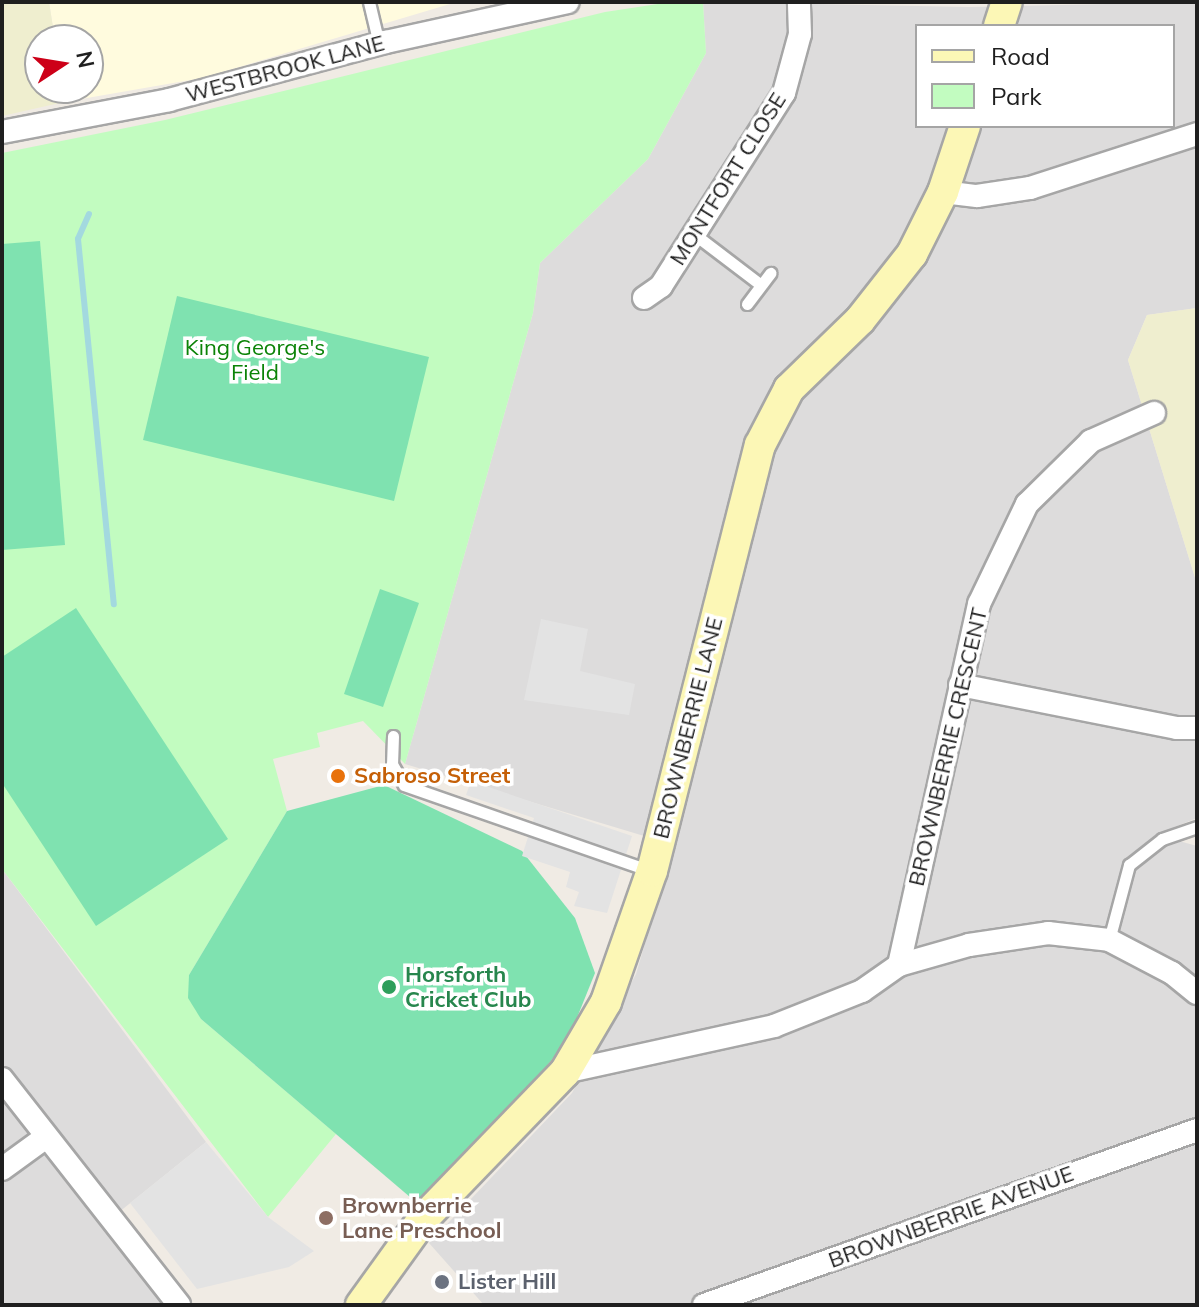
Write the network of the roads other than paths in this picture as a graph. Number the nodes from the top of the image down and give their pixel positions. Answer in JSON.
{"nodes":[{"id":1,"x":369,"y":2,"type":"edge"},
{"id":2,"x":568,"y":2,"type":"edge"},
{"id":3,"x":799,"y":2,"type":"edge"},
{"id":4,"x":1007,"y":2,"type":"edge"},
{"id":5,"x":1000,"y":24,"type":"edge"},
{"id":6,"x":379,"y":44,"type":"junction"},
{"id":7,"x":964,"y":128,"type":"edge"},
{"id":8,"x":2,"y":132,"type":"edge"},
{"id":9,"x":1197,"y":134,"type":"edge"},
{"id":10,"x":943,"y":192,"type":"junction"},
{"id":11,"x":694,"y":234,"type":"junction"},
{"id":12,"x":770,"y":273,"type":"dead end"},
{"id":13,"x":761,"y":285,"type":"junction"},
{"id":14,"x":644,"y":298,"type":"dead end"},
{"id":15,"x":747,"y":304,"type":"dead end"},
{"id":16,"x":1154,"y":413,"type":"dead end"},
{"id":17,"x":960,"y":685,"type":"junction"},
{"id":18,"x":1197,"y":728,"type":"edge"},
{"id":19,"x":393,"y":736,"type":"dead end"},
{"id":20,"x":1197,"y":827,"type":"edge"},
{"id":21,"x":652,"y":871,"type":"junction"},
{"id":22,"x":1109,"y":940,"type":"junction"},
{"id":23,"x":899,"y":965,"type":"junction"},
{"id":24,"x":1197,"y":993,"type":"edge"},
{"id":25,"x":565,"y":1072,"type":"junction"},
{"id":26,"x":2,"y":1079,"type":"edge"},
{"id":27,"x":1197,"y":1130,"type":"edge"},
{"id":28,"x":46,"y":1137,"type":"junction"},
{"id":29,"x":2,"y":1169,"type":"edge"},
{"id":30,"x":179,"y":1305,"type":"edge"},
{"id":31,"x":361,"y":1305,"type":"edge"},
{"id":32,"x":704,"y":1305,"type":"edge"}],
"edges":[{"from":1,"to":6,"type":"lane"},
{"from":2,"to":6,"type":"street","name":"WESTBROOK LANE"},
{"from":3,"to":11,"type":"street","name":"MONTFORT CLOSE"},
{"from":4,"to":5,"type":"street"},
{"from":6,"to":8,"type":"street","name":"WESTBROOK LANE"},
{"from":7,"to":10,"type":"street","name":"BROWNBERRIE LANE"},
{"from":9,"to":10,"type":"street"},
{"from":10,"to":21,"type":"street","name":"BROWNBERRIE LANE"},
{"from":11,"to":13,"type":"lane"},
{"from":11,"to":14,"type":"street","name":"MONTFORT CLOSE"},
{"from":12,"to":13,"type":"lane"},
{"from":13,"to":15,"type":"lane"},
{"from":16,"to":17,"type":"street","name":"BROWNBERRIE CRESCENT"},
{"from":17,"to":18,"type":"street"},
{"from":17,"to":23,"type":"street","name":"BROWNBERRIE CRESCENT"},
{"from":19,"to":21,"type":"lane"},
{"from":20,"to":22,"type":"lane"},
{"from":21,"to":25,"type":"street","name":"BROWNBERRIE LANE"},
{"from":22,"to":23,"type":"street"},
{"from":22,"to":24,"type":"street"},
{"from":23,"to":25,"type":"street"},
{"from":25,"to":31,"type":"street","name":"BROWNBERRIE LANE"},
{"from":26,"to":28,"type":"street"},
{"from":27,"to":32,"type":"street","name":"BROWNBERRIE AVENUE"},
{"from":28,"to":29,"type":"street"},
{"from":28,"to":30,"type":"street"}]}
